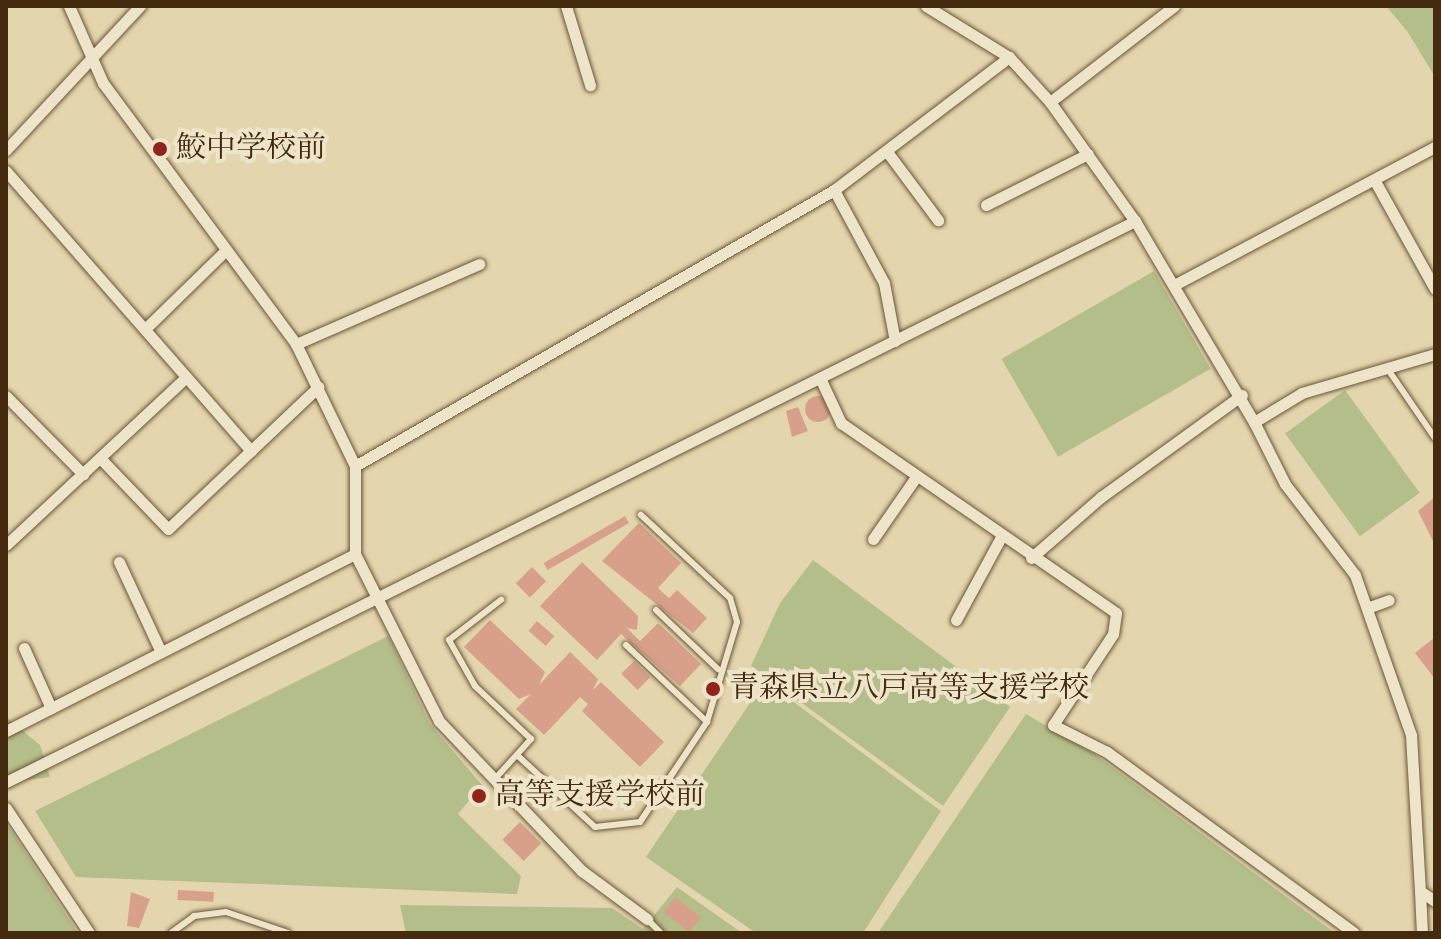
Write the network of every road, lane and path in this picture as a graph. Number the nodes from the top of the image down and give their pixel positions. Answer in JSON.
{"nodes":[{"id":1,"x":69,"y":6,"type":"edge"},
{"id":2,"x":140,"y":6,"type":"edge"},
{"id":3,"x":566,"y":6,"type":"edge"},
{"id":4,"x":926,"y":6,"type":"edge"},
{"id":5,"x":1174,"y":6,"type":"edge"},
{"id":6,"x":1009,"y":57,"type":"junction"},
{"id":7,"x":91,"y":60,"type":"junction"},
{"id":8,"x":590,"y":85,"type":"dead end"},
{"id":9,"x":1050,"y":102,"type":"junction"},
{"id":10,"x":1435,"y":147,"type":"edge"},
{"id":11,"x":6,"y":150,"type":"edge"},
{"id":12,"x":888,"y":153,"type":"junction"},
{"id":13,"x":1088,"y":154,"type":"junction"},
{"id":14,"x":6,"y":171,"type":"edge"},
{"id":15,"x":1376,"y":183,"type":"junction"},
{"id":16,"x":834,"y":190,"type":"junction"},
{"id":17,"x":986,"y":205,"type":"dead end"},
{"id":18,"x":938,"y":220,"type":"dead end"},
{"id":19,"x":1135,"y":221,"type":"junction"},
{"id":20,"x":226,"y":250,"type":"junction"},
{"id":21,"x":479,"y":264,"type":"dead end"},
{"id":22,"x":1174,"y":285,"type":"junction"},
{"id":23,"x":1435,"y":289,"type":"edge"},
{"id":24,"x":145,"y":329,"type":"junction"},
{"id":25,"x":895,"y":341,"type":"junction"},
{"id":26,"x":296,"y":344,"type":"junction"},
{"id":27,"x":1435,"y":354,"type":"edge"},
{"id":28,"x":1386,"y":365,"type":"junction"},
{"id":29,"x":185,"y":378,"type":"junction"},
{"id":30,"x":820,"y":378,"type":"junction"},
{"id":31,"x":318,"y":387,"type":"junction"},
{"id":32,"x":1242,"y":395,"type":"junction"},
{"id":33,"x":6,"y":396,"type":"edge"},
{"id":34,"x":1254,"y":422,"type":"junction"},
{"id":35,"x":1435,"y":438,"type":"edge"},
{"id":36,"x":251,"y":451,"type":"junction"},
{"id":37,"x":100,"y":458,"type":"junction"},
{"id":38,"x":355,"y":466,"type":"junction"},
{"id":39,"x":83,"y":474,"type":"junction"},
{"id":40,"x":916,"y":477,"type":"junction"},
{"id":41,"x":641,"y":515,"type":"dead end"},
{"id":42,"x":1001,"y":537,"type":"junction"},
{"id":43,"x":8,"y":539,"type":"edge"},
{"id":44,"x":873,"y":539,"type":"dead end"},
{"id":45,"x":355,"y":554,"type":"junction"},
{"id":46,"x":1031,"y":558,"type":"junction"},
{"id":47,"x":119,"y":562,"type":"dead end"},
{"id":48,"x":378,"y":594,"type":"junction"},
{"id":49,"x":501,"y":600,"type":"dead end"},
{"id":50,"x":1389,"y":600,"type":"dead end"},
{"id":51,"x":1367,"y":608,"type":"junction"},
{"id":52,"x":656,"y":610,"type":"dead end"},
{"id":53,"x":956,"y":620,"type":"dead end"},
{"id":54,"x":626,"y":645,"type":"dead end"},
{"id":55,"x":24,"y":648,"type":"dead end"},
{"id":56,"x":161,"y":652,"type":"junction"},
{"id":57,"x":718,"y":669,"type":"junction"},
{"id":58,"x":51,"y":708,"type":"junction"},
{"id":59,"x":707,"y":722,"type":"junction"},
{"id":60,"x":6,"y":731,"type":"edge"},
{"id":61,"x":517,"y":755,"type":"junction"},
{"id":62,"x":493,"y":781,"type":"junction"},
{"id":63,"x":6,"y":782,"type":"edge"},
{"id":64,"x":6,"y":808,"type":"edge"},
{"id":65,"x":1420,"y":891,"type":"junction"},
{"id":66,"x":1435,"y":901,"type":"edge"},
{"id":67,"x":647,"y":919,"type":"joint"},
{"id":68,"x":89,"y":933,"type":"edge"},
{"id":69,"x":171,"y":933,"type":"edge"},
{"id":70,"x":288,"y":933,"type":"edge"},
{"id":71,"x":661,"y":933,"type":"edge"},
{"id":72,"x":1354,"y":933,"type":"edge"},
{"id":73,"x":1422,"y":933,"type":"edge"}],
"edges":[{"from":1,"to":7,"type":"street"},
{"from":2,"to":7,"type":"street"},
{"from":3,"to":8,"type":"street"},
{"from":4,"to":6,"type":"street"},
{"from":5,"to":9,"type":"street"},
{"from":6,"to":9,"type":"street"},
{"from":6,"to":12,"type":"street"},
{"from":7,"to":11,"type":"street"},
{"from":7,"to":20,"type":"street"},
{"from":9,"to":13,"type":"street"},
{"from":10,"to":15,"type":"street"},
{"from":12,"to":16,"type":"street"},
{"from":12,"to":18,"type":"street"},
{"from":13,"to":17,"type":"street"},
{"from":13,"to":19,"type":"street"},
{"from":14,"to":24,"type":"street"},
{"from":15,"to":22,"type":"street"},
{"from":15,"to":23,"type":"street"},
{"from":16,"to":25,"type":"street"},
{"from":16,"to":38,"type":"street"},
{"from":19,"to":22,"type":"street"},
{"from":19,"to":25,"type":"street"},
{"from":20,"to":24,"type":"street"},
{"from":20,"to":26,"type":"street"},
{"from":21,"to":26,"type":"street"},
{"from":22,"to":32,"type":"street"},
{"from":24,"to":29,"type":"street"},
{"from":25,"to":30,"type":"street"},
{"from":26,"to":31,"type":"street"},
{"from":27,"to":28,"type":"street"},
{"from":28,"to":34,"type":"street"},
{"from":28,"to":35,"type":"lane"},
{"from":29,"to":36,"type":"street"},
{"from":29,"to":37,"type":"street"},
{"from":30,"to":40,"type":"street"},
{"from":30,"to":48,"type":"street"},
{"from":31,"to":36,"type":"street"},
{"from":31,"to":38,"type":"street"},
{"from":32,"to":34,"type":"street"},
{"from":32,"to":46,"type":"street"},
{"from":33,"to":39,"type":"street"},
{"from":34,"to":51,"type":"street"},
{"from":36,"to":37,"type":"street"},
{"from":37,"to":39,"type":"street"},
{"from":38,"to":45,"type":"street"},
{"from":39,"to":43,"type":"street"},
{"from":40,"to":42,"type":"street"},
{"from":40,"to":44,"type":"street"},
{"from":41,"to":57,"type":"lane"},
{"from":42,"to":46,"type":"street"},
{"from":42,"to":53,"type":"street"},
{"from":45,"to":48,"type":"street"},
{"from":45,"to":56,"type":"street"},
{"from":46,"to":72,"type":"street"},
{"from":47,"to":56,"type":"street"},
{"from":48,"to":62,"type":"street"},
{"from":48,"to":63,"type":"street"},
{"from":49,"to":61,"type":"lane"},
{"from":50,"to":51,"type":"street"},
{"from":51,"to":65,"type":"street"},
{"from":52,"to":57,"type":"lane"},
{"from":54,"to":59,"type":"lane"},
{"from":55,"to":58,"type":"street"},
{"from":56,"to":58,"type":"street"},
{"from":57,"to":59,"type":"lane"},
{"from":58,"to":60,"type":"street"},
{"from":59,"to":61,"type":"lane"},
{"from":61,"to":62,"type":"lane"},
{"from":62,"to":67,"type":"street"},
{"from":64,"to":68,"type":"street"},
{"from":65,"to":66,"type":"street"},
{"from":65,"to":73,"type":"street"},
{"from":67,"to":71,"type":"lane"},
{"from":69,"to":70,"type":"lane"}]}
